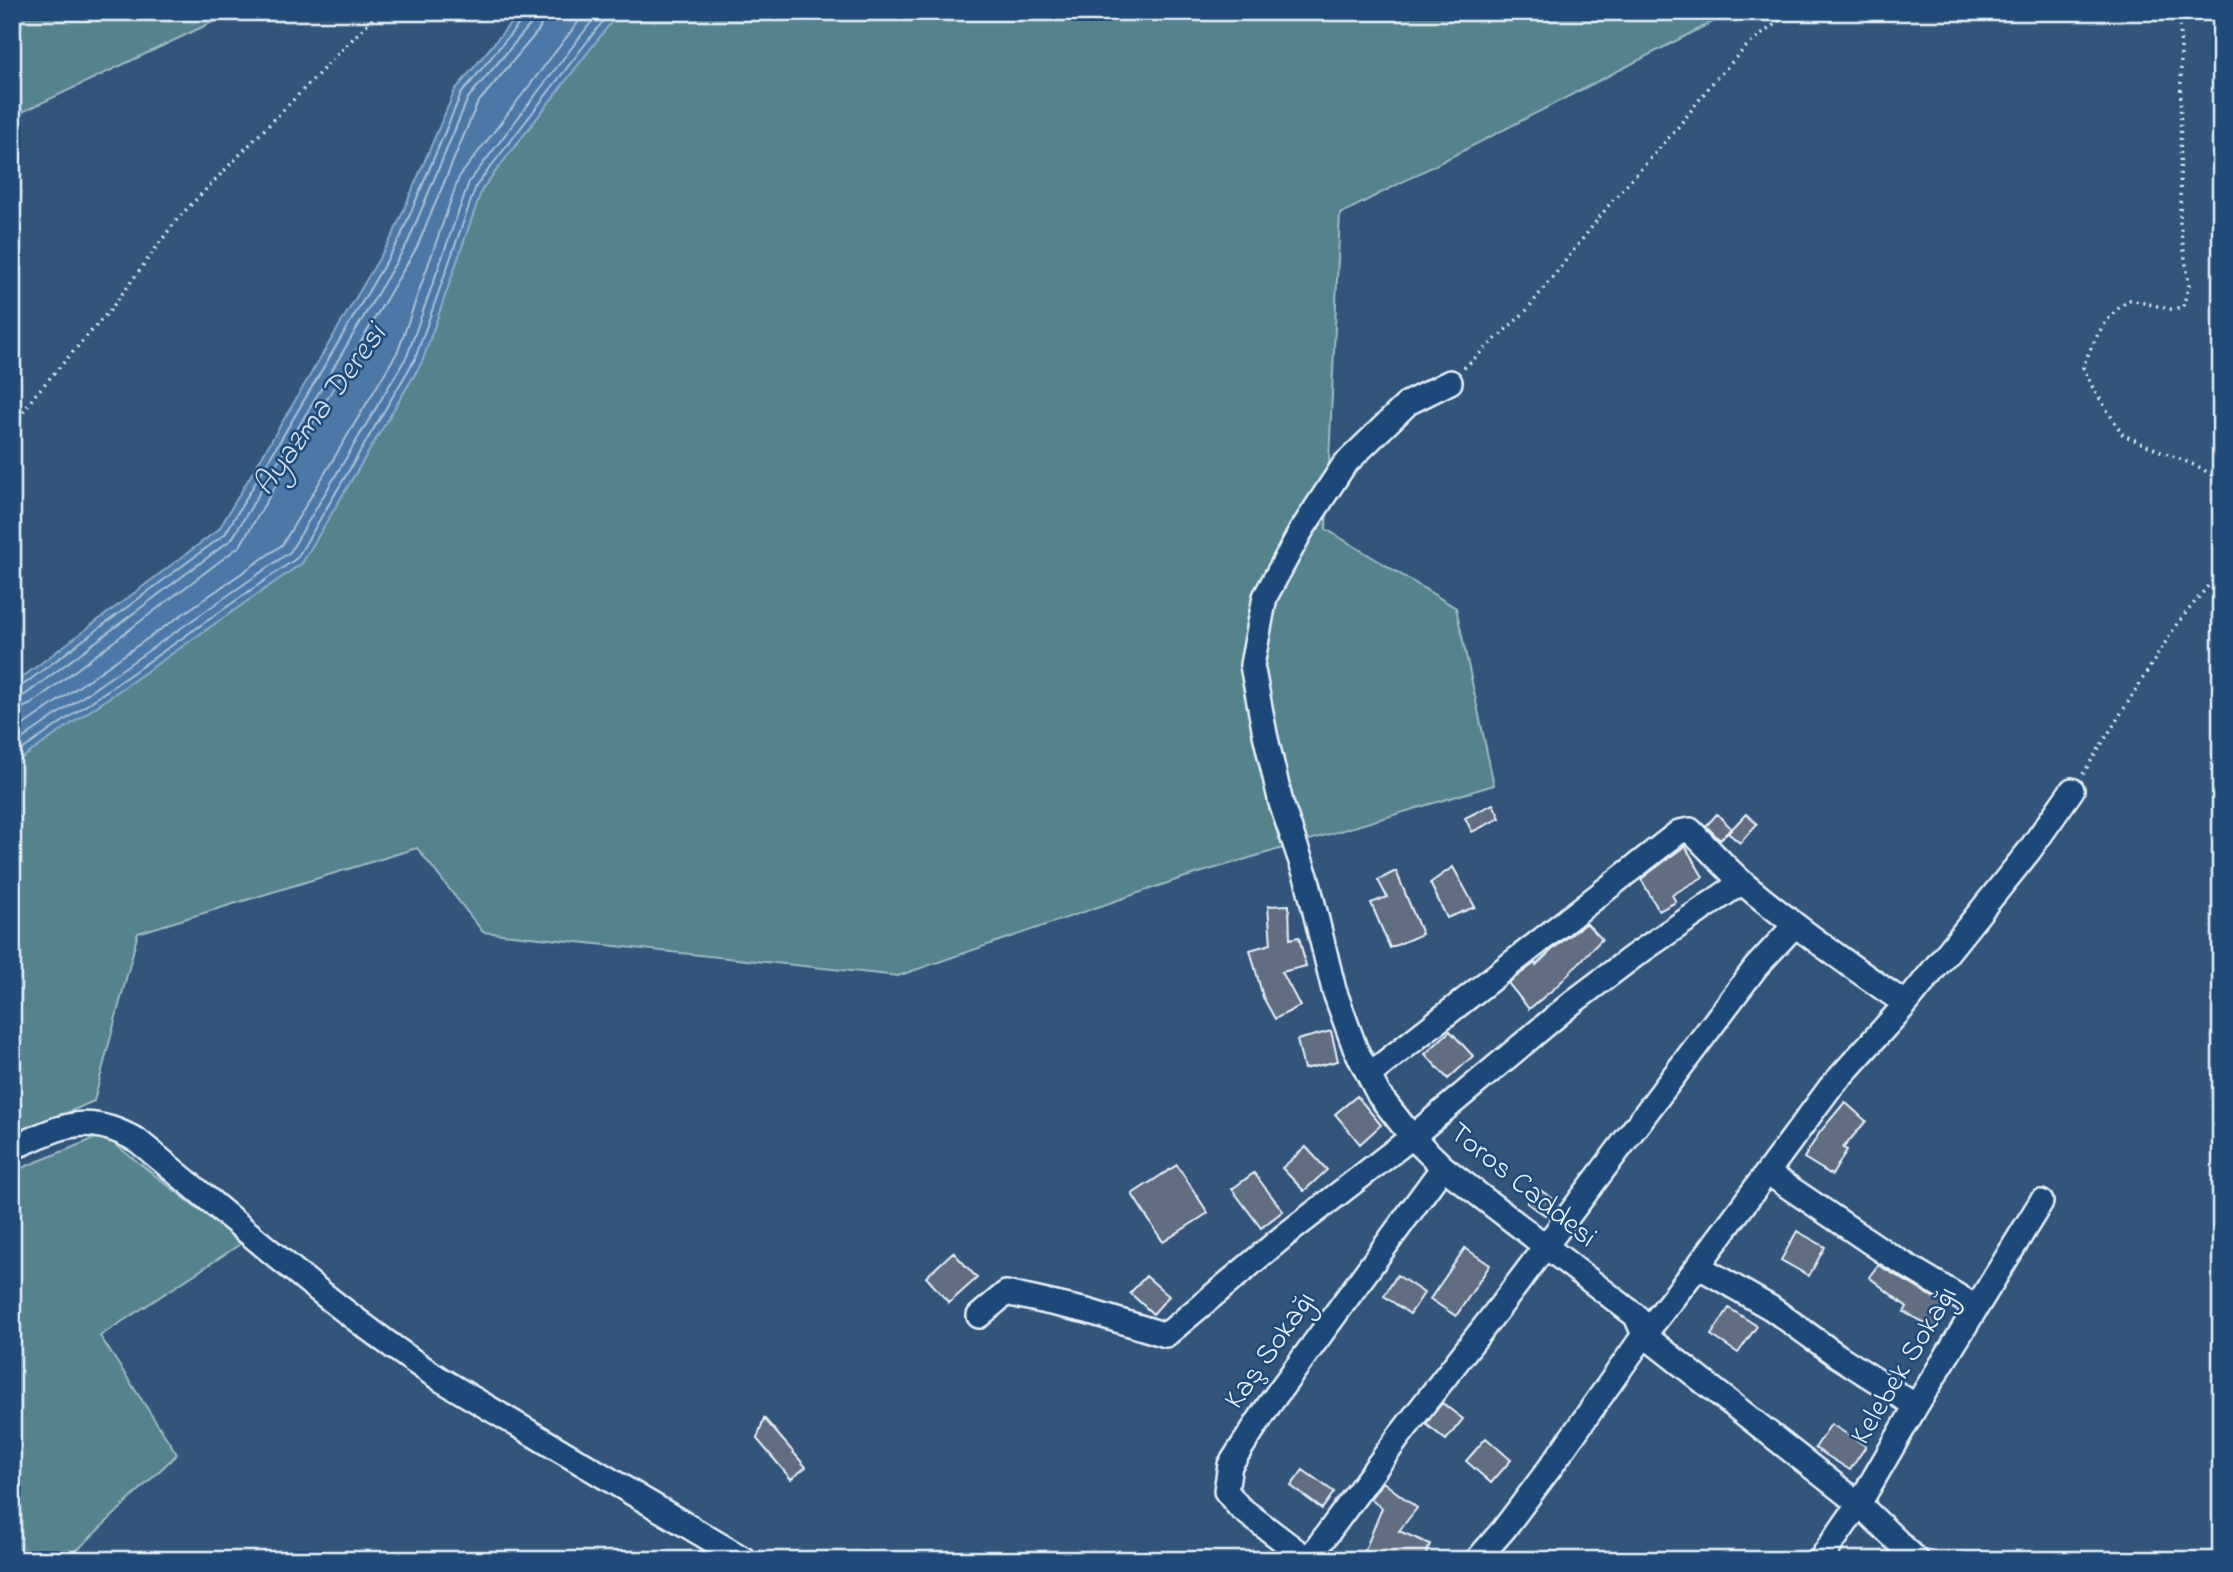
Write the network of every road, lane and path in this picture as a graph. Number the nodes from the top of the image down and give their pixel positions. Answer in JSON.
{"nodes":[{"id":1,"x":379,"y":12,"type":"edge"},
{"id":2,"x":1790,"y":12,"type":"edge"},
{"id":3,"x":2178,"y":12,"type":"edge"},
{"id":4,"x":1450,"y":382,"type":"joint"},
{"id":5,"x":12,"y":430,"type":"edge"},
{"id":6,"x":2221,"y":482,"type":"edge"},
{"id":7,"x":2221,"y":570,"type":"edge"},
{"id":8,"x":2072,"y":790,"type":"joint"},
{"id":9,"x":1742,"y":882,"type":"junction"},
{"id":10,"x":1795,"y":925,"type":"junction"},
{"id":11,"x":1906,"y":1004,"type":"junction"},
{"id":12,"x":1369,"y":1075,"type":"junction"},
{"id":13,"x":1412,"y":1137,"type":"junction"},
{"id":14,"x":12,"y":1148,"type":"edge"},
{"id":15,"x":1443,"y":1167,"type":"junction"},
{"id":16,"x":1768,"y":1173,"type":"junction"},
{"id":17,"x":2041,"y":1202,"type":"dead end"},
{"id":18,"x":1545,"y":1245,"type":"junction"},
{"id":19,"x":1698,"y":1266,"type":"junction"},
{"id":20,"x":1976,"y":1307,"type":"junction"},
{"id":21,"x":979,"y":1316,"type":"dead end"},
{"id":22,"x":1644,"y":1335,"type":"junction"},
{"id":23,"x":1916,"y":1406,"type":"junction"},
{"id":24,"x":1859,"y":1504,"type":"junction"},
{"id":25,"x":1308,"y":1559,"type":"edge"},
{"id":26,"x":745,"y":1560,"type":"edge"},
{"id":27,"x":1478,"y":1560,"type":"edge"},
{"id":28,"x":1820,"y":1560,"type":"edge"},
{"id":29,"x":1917,"y":1560,"type":"edge"}],
"edges":[{"from":1,"to":5,"type":"path"},
{"from":2,"to":4,"type":"path"},
{"from":3,"to":6,"type":"path"},
{"from":4,"to":12,"type":"street"},
{"from":7,"to":8,"type":"path"},
{"from":8,"to":11,"type":"street"},
{"from":9,"to":10,"type":"street"},
{"from":9,"to":12,"type":"street"},
{"from":9,"to":13,"type":"street"},
{"from":10,"to":11,"type":"street"},
{"from":10,"to":18,"type":"street"},
{"from":11,"to":16,"type":"street"},
{"from":12,"to":13,"type":"street"},
{"from":13,"to":15,"type":"street","name":"Toros Caddesi"},
{"from":13,"to":21,"type":"street","name":"Toros Caddesi"},
{"from":14,"to":26,"type":"street"},
{"from":15,"to":18,"type":"street","name":"Toros Caddesi"},
{"from":15,"to":25,"type":"street","name":"Kaş Sokağı"},
{"from":16,"to":19,"type":"street"},
{"from":16,"to":20,"type":"street"},
{"from":17,"to":20,"type":"street","name":"Kelebek Sokağı"},
{"from":18,"to":22,"type":"street","name":"Toros Caddesi"},
{"from":18,"to":25,"type":"street"},
{"from":19,"to":22,"type":"street"},
{"from":19,"to":23,"type":"street"},
{"from":20,"to":23,"type":"street","name":"Kelebek Sokağı"},
{"from":22,"to":24,"type":"street","name":"Toros Caddesi"},
{"from":22,"to":27,"type":"street"},
{"from":23,"to":24,"type":"street","name":"Kelebek Sokağı"},
{"from":24,"to":28,"type":"street","name":"Kelebek Sokağı"},
{"from":24,"to":29,"type":"street","name":"Toros Caddesi"}]}
